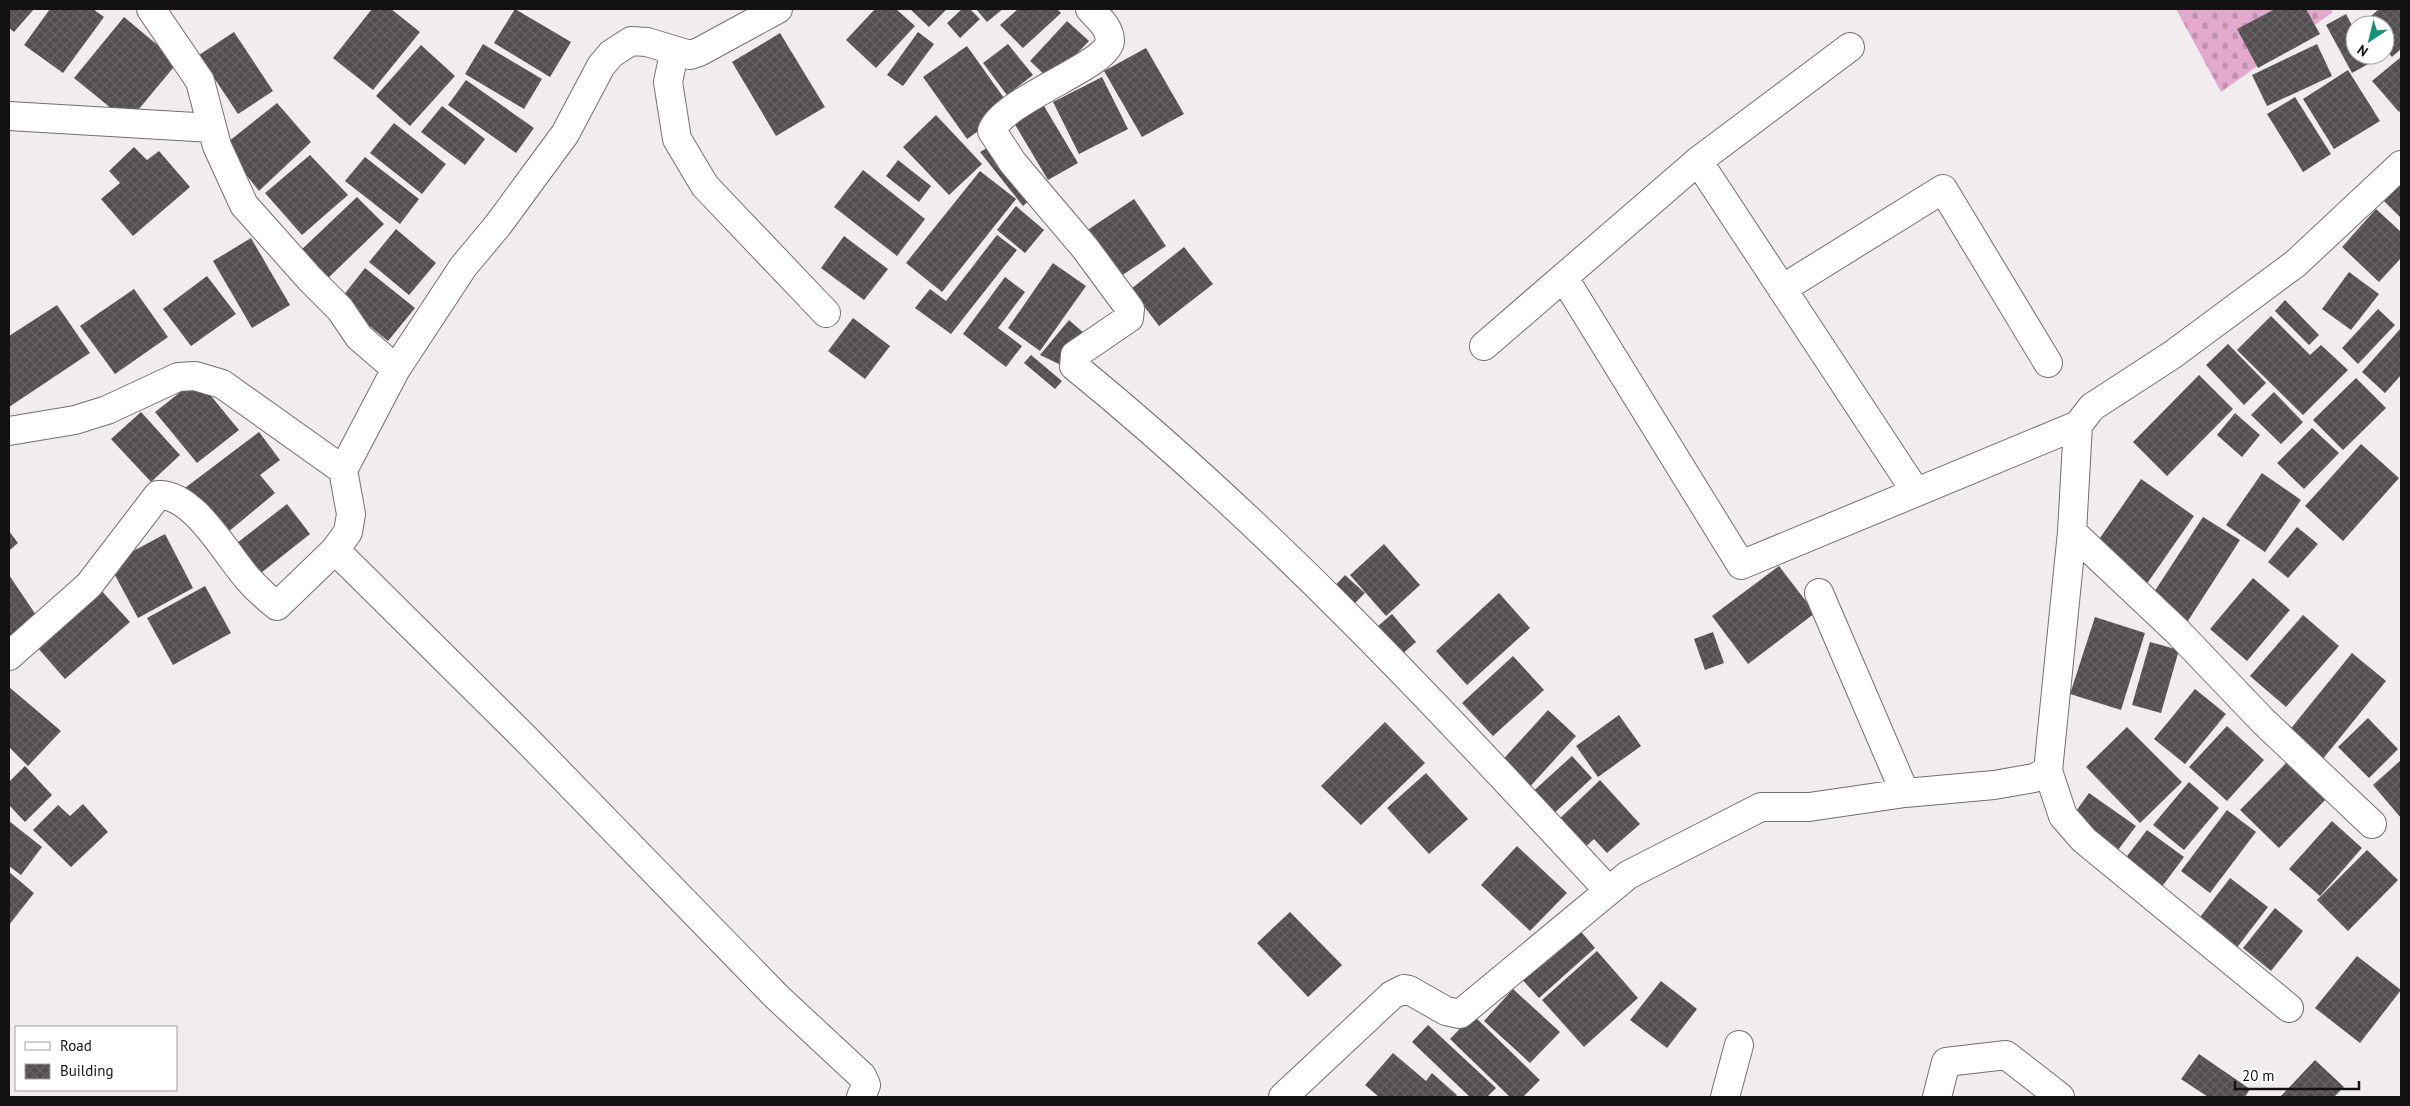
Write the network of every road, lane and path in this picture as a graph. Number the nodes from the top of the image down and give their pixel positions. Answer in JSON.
{"nodes":[{"id":1,"x":150,"y":9,"type":"edge"},
{"id":2,"x":778,"y":9,"type":"edge"},
{"id":3,"x":1090,"y":9,"type":"edge"},
{"id":4,"x":1850,"y":47,"type":"dead end"},
{"id":5,"x":677,"y":53,"type":"junction"},
{"id":6,"x":9,"y":116,"type":"edge"},
{"id":7,"x":212,"y":128,"type":"junction"},
{"id":8,"x":1698,"y":161,"type":"junction"},
{"id":9,"x":2401,"y":165,"type":"edge"},
{"id":10,"x":1564,"y":278,"type":"junction"},
{"id":11,"x":1782,"y":289,"type":"junction"},
{"id":12,"x":826,"y":312,"type":"dead end"},
{"id":13,"x":1484,"y":346,"type":"dead end"},
{"id":14,"x":2048,"y":363,"type":"dead end"},
{"id":15,"x":396,"y":369,"type":"junction"},
{"id":16,"x":2078,"y":425,"type":"junction"},
{"id":17,"x":9,"y":430,"type":"edge"},
{"id":18,"x":344,"y":470,"type":"junction"},
{"id":19,"x":1916,"y":492,"type":"junction"},
{"id":20,"x":2072,"y":532,"type":"junction"},
{"id":21,"x":335,"y":550,"type":"junction"},
{"id":22,"x":1819,"y":593,"type":"dead end"},
{"id":23,"x":9,"y":656,"type":"edge"},
{"id":24,"x":2048,"y":771,"type":"junction"},
{"id":25,"x":1905,"y":793,"type":"junction"},
{"id":26,"x":2372,"y":824,"type":"dead end"},
{"id":27,"x":1608,"y":890,"type":"junction"},
{"id":28,"x":2289,"y":1008,"type":"dead end"},
{"id":29,"x":1739,"y":1045,"type":"dead end"},
{"id":30,"x":861,"y":1097,"type":"edge"},
{"id":31,"x":1283,"y":1097,"type":"edge"},
{"id":32,"x":1724,"y":1097,"type":"edge"},
{"id":33,"x":1936,"y":1097,"type":"edge"},
{"id":34,"x":2060,"y":1097,"type":"edge"}],
"edges":[{"from":1,"to":7,"type":"street"},
{"from":2,"to":5,"type":"street"},
{"from":3,"to":27,"type":"street"},
{"from":4,"to":8,"type":"street"},
{"from":5,"to":12,"type":"street"},
{"from":5,"to":15,"type":"street"},
{"from":6,"to":7,"type":"street"},
{"from":7,"to":15,"type":"street"},
{"from":8,"to":10,"type":"street"},
{"from":8,"to":11,"type":"street"},
{"from":9,"to":16,"type":"street"},
{"from":10,"to":13,"type":"street"},
{"from":10,"to":19,"type":"street"},
{"from":11,"to":14,"type":"street"},
{"from":11,"to":19,"type":"street"},
{"from":15,"to":18,"type":"street"},
{"from":16,"to":19,"type":"street"},
{"from":16,"to":20,"type":"street"},
{"from":17,"to":18,"type":"street"},
{"from":18,"to":21,"type":"street"},
{"from":20,"to":24,"type":"street"},
{"from":20,"to":26,"type":"street"},
{"from":21,"to":23,"type":"street"},
{"from":21,"to":30,"type":"street"},
{"from":22,"to":25,"type":"street"},
{"from":24,"to":25,"type":"street"},
{"from":24,"to":28,"type":"street"},
{"from":25,"to":27,"type":"street"},
{"from":27,"to":31,"type":"street"},
{"from":29,"to":32,"type":"street"},
{"from":33,"to":34,"type":"street"}]}
